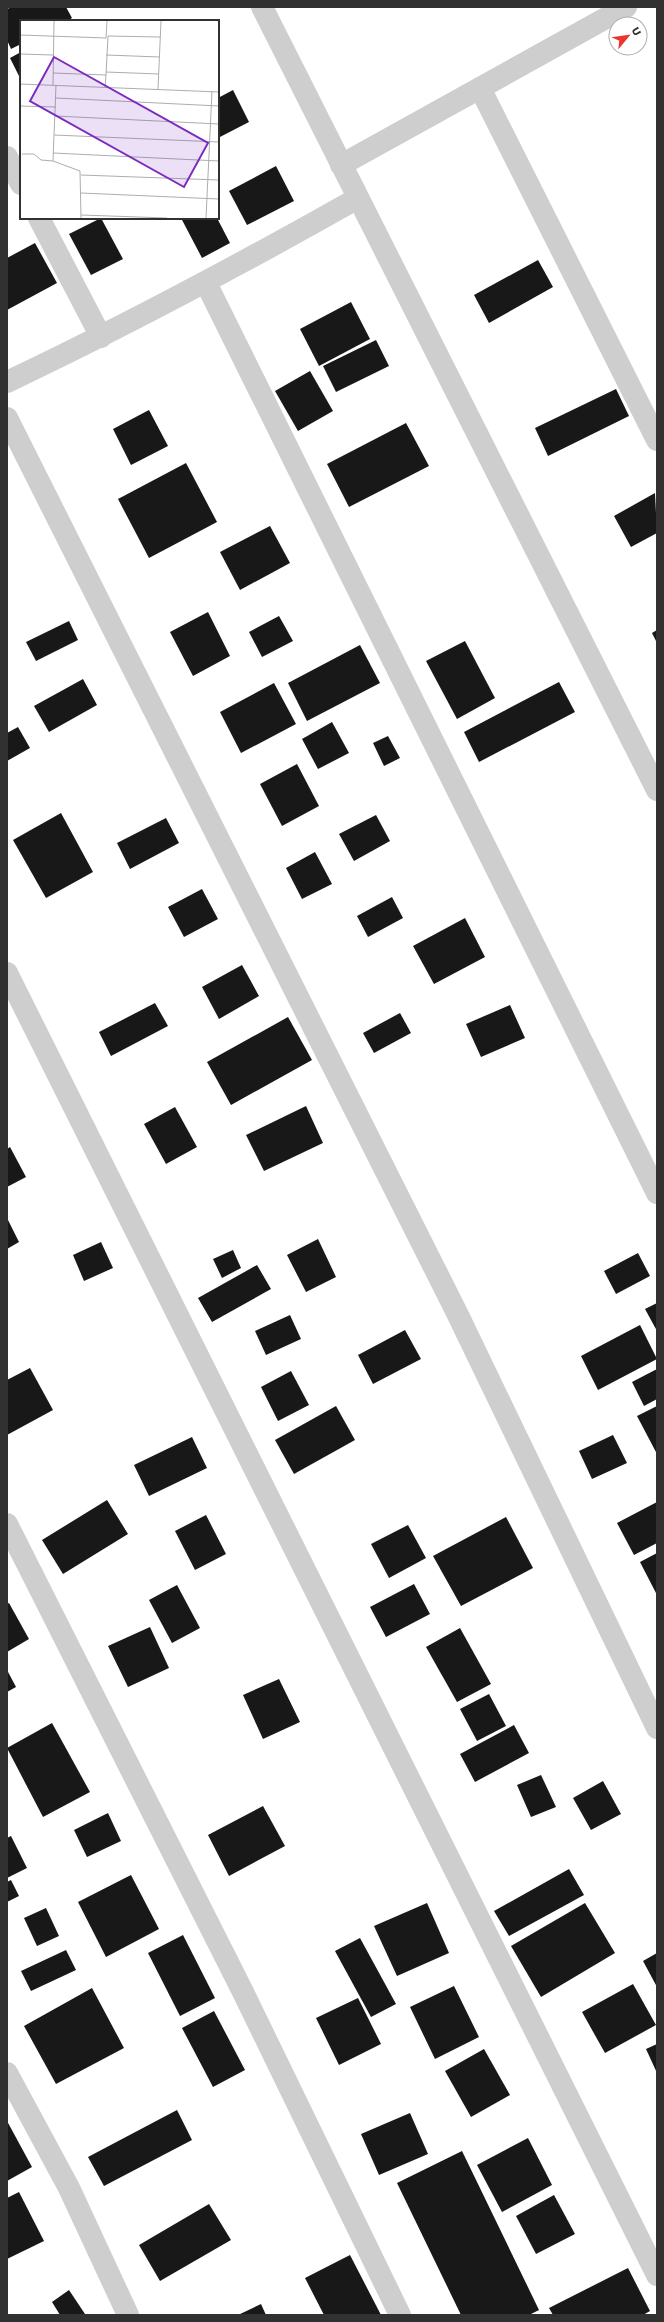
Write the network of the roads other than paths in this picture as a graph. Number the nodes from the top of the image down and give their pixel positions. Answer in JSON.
{"nodes":[{"id":1,"x":262,"y":7,"type":"edge"},
{"id":2,"x":626,"y":7,"type":"edge"},
{"id":3,"x":480,"y":88,"type":"junction"},
{"id":4,"x":7,"y":157,"type":"edge"},
{"id":5,"x":340,"y":165,"type":"junction"},
{"id":6,"x":20,"y":182,"type":"edge"},
{"id":7,"x":358,"y":198,"type":"junction"},
{"id":8,"x":40,"y":219,"type":"edge"},
{"id":9,"x":206,"y":283,"type":"junction"},
{"id":10,"x":101,"y":337,"type":"junction"},
{"id":11,"x":7,"y":382,"type":"edge"},
{"id":12,"x":7,"y":418,"type":"edge"},
{"id":13,"x":657,"y":440,"type":"edge"},
{"id":14,"x":652,"y":768,"type":"edge"},
{"id":15,"x":657,"y":790,"type":"edge"},
{"id":16,"x":7,"y":974,"type":"edge"},
{"id":17,"x":657,"y":1193,"type":"edge"},
{"id":18,"x":7,"y":1524,"type":"edge"},
{"id":19,"x":657,"y":1728,"type":"edge"},
{"id":20,"x":7,"y":2073,"type":"edge"},
{"id":21,"x":657,"y":2275,"type":"edge"},
{"id":22,"x":128,"y":2315,"type":"edge"},
{"id":23,"x":400,"y":2315,"type":"edge"}],
"edges":[{"from":1,"to":5,"type":"street"},
{"from":2,"to":3,"type":"street"},
{"from":3,"to":5,"type":"street"},
{"from":3,"to":13,"type":"street"},
{"from":4,"to":6,"type":"street"},
{"from":5,"to":7,"type":"street"},
{"from":7,"to":9,"type":"street"},
{"from":7,"to":14,"type":"street"},
{"from":8,"to":10,"type":"street"},
{"from":9,"to":10,"type":"street"},
{"from":9,"to":17,"type":"street"},
{"from":10,"to":11,"type":"street"},
{"from":12,"to":19,"type":"street"},
{"from":14,"to":15,"type":"street"},
{"from":16,"to":21,"type":"street"},
{"from":18,"to":23,"type":"street"},
{"from":20,"to":22,"type":"street"}]}
